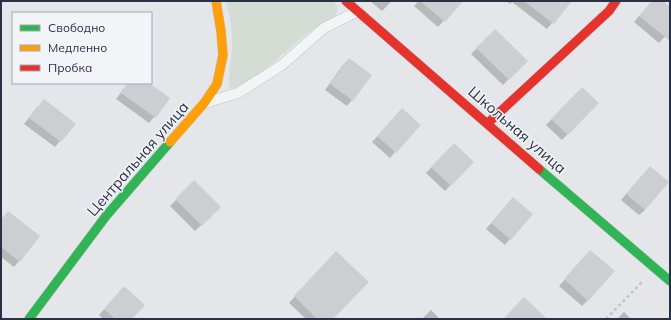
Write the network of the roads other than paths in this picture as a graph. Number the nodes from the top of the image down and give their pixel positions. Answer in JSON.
{"nodes":[{"id":1,"x":216,"y":1,"type":"edge"},
{"id":2,"x":346,"y":1,"type":"edge"},
{"id":3,"x":616,"y":1,"type":"edge"},
{"id":4,"x":358,"y":11,"type":"junction"},
{"id":5,"x":205,"y":102,"type":"junction"},
{"id":6,"x":488,"y":123,"type":"junction"},
{"id":7,"x":670,"y":281,"type":"edge"},
{"id":8,"x":29,"y":319,"type":"edge"}],
"edges":[{"from":1,"to":5,"type":"street","name":"Центральная улица"},
{"from":2,"to":4,"type":"street","name":"Школьная улица"},
{"from":3,"to":6,"type":"street"},
{"from":4,"to":5,"type":"lane"},
{"from":4,"to":6,"type":"street","name":"Школьная улица"},
{"from":5,"to":8,"type":"street","name":"Центральная улица"},
{"from":6,"to":7,"type":"street","name":"Школьная улица"}]}
